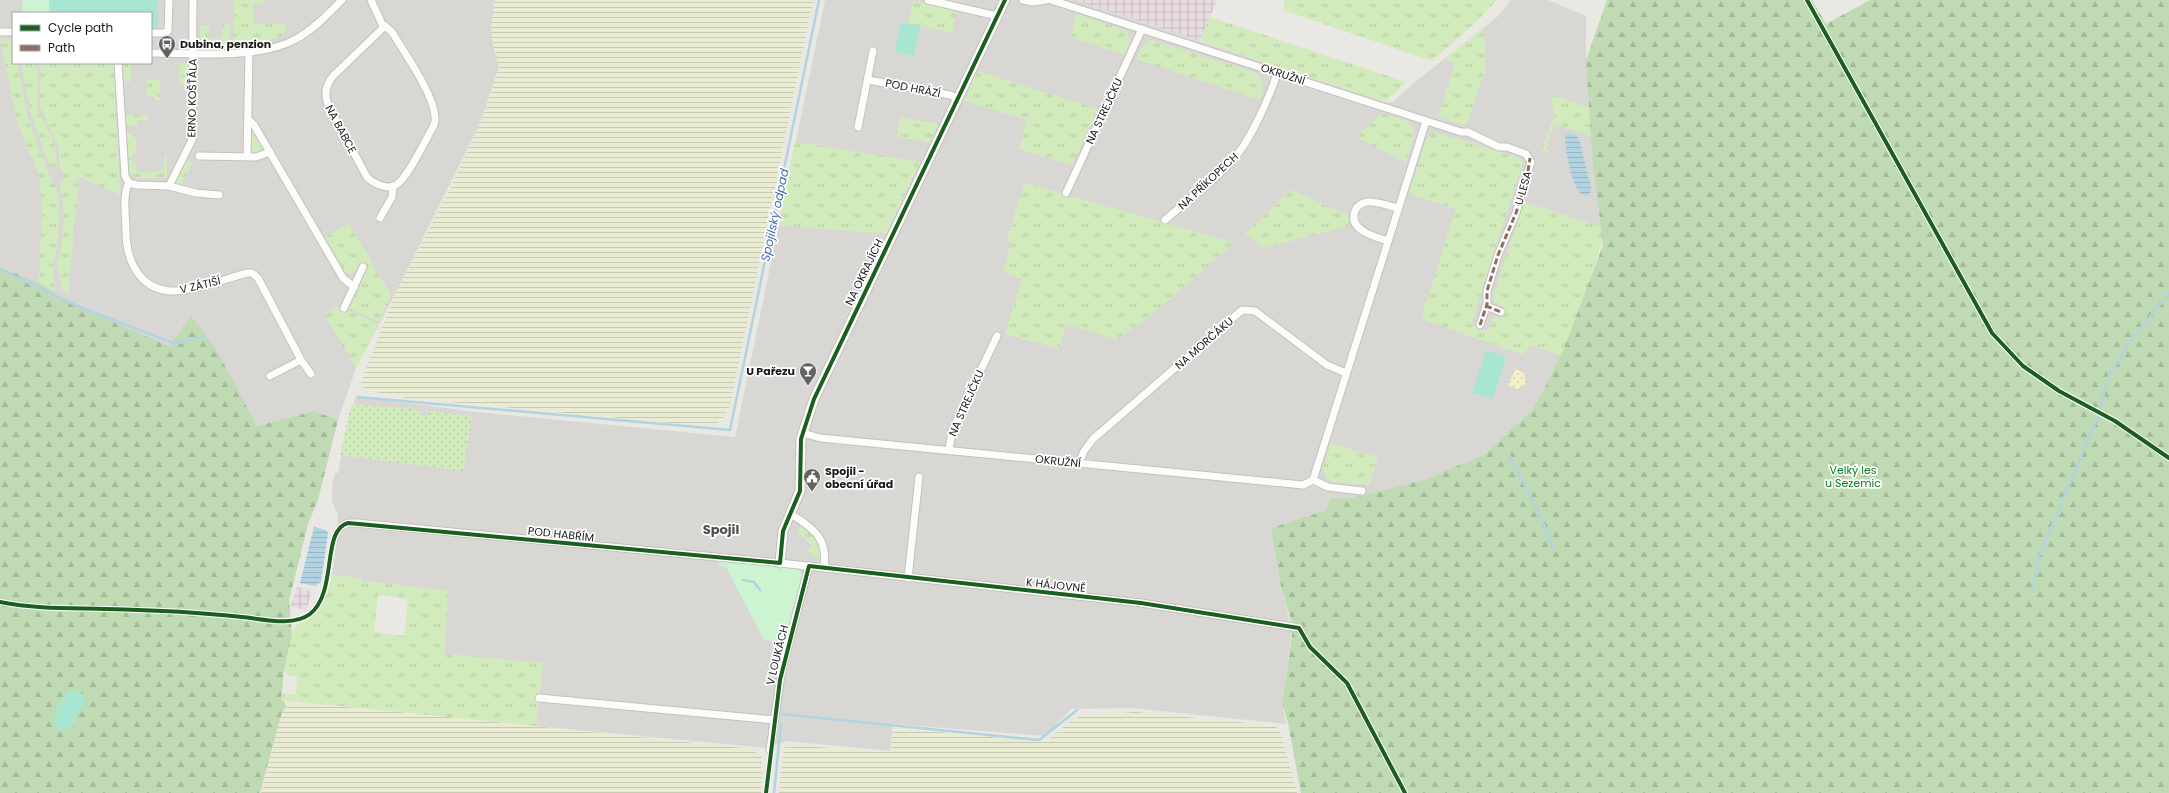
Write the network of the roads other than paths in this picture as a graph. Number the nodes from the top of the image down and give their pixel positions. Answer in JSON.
{"nodes":[{"id":1,"x":169,"y":0,"type":"edge"},
{"id":2,"x":193,"y":0,"type":"edge"},
{"id":3,"x":342,"y":0,"type":"edge"},
{"id":4,"x":371,"y":0,"type":"edge"},
{"id":5,"x":928,"y":0,"type":"edge"},
{"id":6,"x":1005,"y":0,"type":"edge"},
{"id":7,"x":1024,"y":0,"type":"edge"},
{"id":8,"x":1046,"y":0,"type":"edge"},
{"id":9,"x":1052,"y":0,"type":"edge"},
{"id":10,"x":997,"y":16,"type":"junction"},
{"id":11,"x":383,"y":26,"type":"junction"},
{"id":12,"x":1142,"y":29,"type":"junction"},
{"id":13,"x":0,"y":32,"type":"edge"},
{"id":14,"x":12,"y":32,"type":"edge"},
{"id":15,"x":152,"y":33,"type":"edge"},
{"id":16,"x":873,"y":51,"type":"dead end"},
{"id":17,"x":249,"y":52,"type":"junction"},
{"id":18,"x":152,"y":53,"type":"edge"},
{"id":19,"x":193,"y":53,"type":"junction"},
{"id":20,"x":118,"y":64,"type":"edge"},
{"id":21,"x":1277,"y":73,"type":"junction"},
{"id":22,"x":868,"y":80,"type":"junction"},
{"id":23,"x":957,"y":98,"type":"junction"},
{"id":24,"x":248,"y":119,"type":"junction"},
{"id":25,"x":1426,"y":121,"type":"junction"},
{"id":26,"x":858,"y":127,"type":"dead end"},
{"id":27,"x":270,"y":152,"type":"junction"},
{"id":28,"x":199,"y":156,"type":"dead end"},
{"id":29,"x":247,"y":156,"type":"junction"},
{"id":30,"x":129,"y":183,"type":"junction"},
{"id":31,"x":169,"y":186,"type":"junction"},
{"id":32,"x":393,"y":186,"type":"junction"},
{"id":33,"x":1066,"y":193,"type":"dead end"},
{"id":34,"x":219,"y":195,"type":"dead end"},
{"id":35,"x":1398,"y":208,"type":"junction"},
{"id":36,"x":380,"y":218,"type":"dead end"},
{"id":37,"x":1165,"y":220,"type":"dead end"},
{"id":38,"x":1388,"y":241,"type":"junction"},
{"id":39,"x":363,"y":267,"type":"dead end"},
{"id":40,"x":354,"y":287,"type":"junction"},
{"id":41,"x":1486,"y":306,"type":"junction"},
{"id":42,"x":344,"y":308,"type":"dead end"},
{"id":43,"x":1500,"y":312,"type":"dead end"},
{"id":44,"x":1480,"y":325,"type":"dead end"},
{"id":45,"x":997,"y":336,"type":"dead end"},
{"id":46,"x":301,"y":360,"type":"junction"},
{"id":47,"x":1346,"y":373,"type":"junction"},
{"id":48,"x":311,"y":374,"type":"dead end"},
{"id":49,"x":270,"y":376,"type":"dead end"},
{"id":50,"x":803,"y":433,"type":"junction"},
{"id":51,"x":949,"y":450,"type":"junction"},
{"id":52,"x":1079,"y":463,"type":"junction"},
{"id":53,"x":919,"y":477,"type":"dead end"},
{"id":54,"x":1313,"y":480,"type":"junction"},
{"id":55,"x":1362,"y":491,"type":"dead end"},
{"id":56,"x":792,"y":514,"type":"junction"},
{"id":57,"x":342,"y":526,"type":"dead end"},
{"id":58,"x":780,"y":563,"type":"junction"},
{"id":59,"x":809,"y":566,"type":"junction"},
{"id":60,"x":824,"y":568,"type":"junction"},
{"id":61,"x":908,"y":578,"type":"junction"},
{"id":62,"x":1299,"y":628,"type":"dead end"},
{"id":63,"x":539,"y":698,"type":"dead end"},
{"id":64,"x":774,"y":720,"type":"junction"},
{"id":65,"x":770,"y":750,"type":"dead end"}],
"edges":[{"from":1,"to":15,"type":"street"},
{"from":2,"to":19,"type":"street","name":"ERNO KOŠŤÁLA"},
{"from":3,"to":17,"type":"street"},
{"from":4,"to":11,"type":"street"},
{"from":5,"to":10,"type":"street"},
{"from":6,"to":10,"type":"street","name":"NA OKRAJÍCH"},
{"from":7,"to":8,"type":"street"},
{"from":9,"to":12,"type":"street","name":"OKRUŽNÍ"},
{"from":10,"to":23,"type":"street","name":"NA OKRAJÍCH"},
{"from":11,"to":32,"type":"street"},
{"from":11,"to":32,"type":"street","name":"NA BABCE"},
{"from":12,"to":21,"type":"street","name":"OKRUŽNÍ"},
{"from":12,"to":33,"type":"street","name":"NA STREJČKU"},
{"from":13,"to":14,"type":"street"},
{"from":16,"to":22,"type":"street"},
{"from":17,"to":19,"type":"street"},
{"from":17,"to":24,"type":"street"},
{"from":18,"to":19,"type":"street"},
{"from":19,"to":31,"type":"street","name":"ERNO KOŠŤÁLA"},
{"from":20,"to":30,"type":"street"},
{"from":21,"to":25,"type":"street","name":"OKRUŽNÍ"},
{"from":21,"to":37,"type":"street","name":"NA PŘÍKOPECH"},
{"from":22,"to":23,"type":"street","name":"POD HRÁZÍ"},
{"from":22,"to":26,"type":"street"},
{"from":23,"to":50,"type":"street","name":"NA OKRAJÍCH"},
{"from":24,"to":27,"type":"street"},
{"from":24,"to":29,"type":"street"},
{"from":25,"to":35,"type":"street"},
{"from":25,"to":41,"type":"street","name":"U LESA"},
{"from":27,"to":29,"type":"street"},
{"from":27,"to":40,"type":"street"},
{"from":28,"to":29,"type":"street"},
{"from":30,"to":31,"type":"street"},
{"from":30,"to":46,"type":"street","name":"V ZÁTIŠÍ"},
{"from":31,"to":34,"type":"street"},
{"from":32,"to":36,"type":"street"},
{"from":35,"to":38,"type":"street"},
{"from":35,"to":38,"type":"street"},
{"from":38,"to":47,"type":"street"},
{"from":39,"to":40,"type":"street"},
{"from":40,"to":42,"type":"street"},
{"from":41,"to":43,"type":"street"},
{"from":41,"to":44,"type":"street","name":"U LESA"},
{"from":45,"to":51,"type":"street","name":"NA STREJČKU"},
{"from":46,"to":48,"type":"street","name":"V ZÁTIŠÍ"},
{"from":46,"to":49,"type":"street"},
{"from":47,"to":52,"type":"street","name":"NA MORČÁKU"},
{"from":47,"to":54,"type":"street"},
{"from":50,"to":51,"type":"street","name":"OKRUŽNÍ"},
{"from":50,"to":56,"type":"street","name":"NA OKRAJÍCH"},
{"from":51,"to":52,"type":"street","name":"OKRUŽNÍ"},
{"from":52,"to":54,"type":"street","name":"OKRUŽNÍ"},
{"from":53,"to":61,"type":"street"},
{"from":54,"to":55,"type":"street"},
{"from":56,"to":58,"type":"street","name":"NA OKRAJÍCH"},
{"from":56,"to":60,"type":"street"},
{"from":57,"to":58,"type":"street","name":"POD HABŘÍM"},
{"from":58,"to":59,"type":"street","name":"K HÁJOVNĚ"},
{"from":59,"to":60,"type":"street","name":"K HÁJOVNĚ"},
{"from":59,"to":64,"type":"street","name":"V LOUKÁCH"},
{"from":60,"to":61,"type":"street","name":"K HÁJOVNĚ"},
{"from":61,"to":62,"type":"street","name":"K HÁJOVNĚ"},
{"from":63,"to":64,"type":"street"},
{"from":64,"to":65,"type":"street","name":"V LOUKÁCH"}]}
